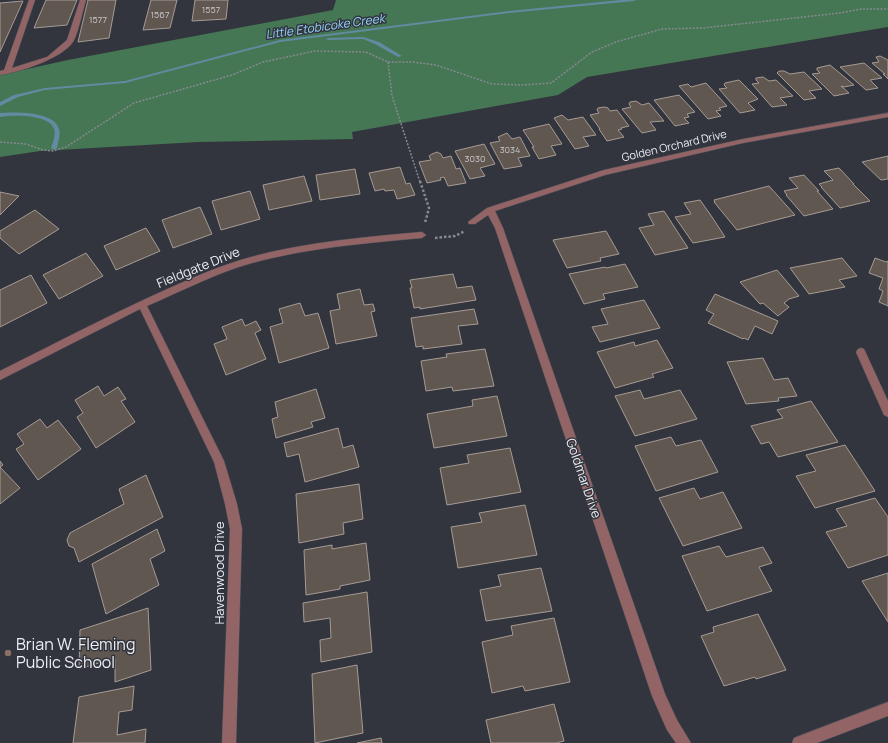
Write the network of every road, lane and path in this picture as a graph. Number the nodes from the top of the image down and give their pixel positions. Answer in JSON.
{"nodes":[{"id":1,"x":32,"y":0,"type":"edge"},
{"id":2,"x":83,"y":0,"type":"edge"},
{"id":3,"x":888,"y":10,"type":"edge"},
{"id":4,"x":388,"y":62,"type":"junction"},
{"id":5,"x":7,"y":72,"type":"junction"},
{"id":6,"x":0,"y":73,"type":"edge"},
{"id":7,"x":888,"y":115,"type":"edge"},
{"id":8,"x":0,"y":142,"type":"edge"},
{"id":9,"x":490,"y":210,"type":"junction"},
{"id":10,"x":472,"y":222,"type":"joint"},
{"id":11,"x":422,"y":235,"type":"junction"},
{"id":12,"x":142,"y":304,"type":"junction"},
{"id":13,"x":861,"y":352,"type":"dead end"},
{"id":14,"x":0,"y":376,"type":"edge"},
{"id":15,"x":888,"y":412,"type":"edge"},
{"id":16,"x":888,"y":709,"type":"edge"},
{"id":17,"x":229,"y":743,"type":"edge"},
{"id":18,"x":684,"y":743,"type":"edge"},
{"id":19,"x":799,"y":743,"type":"edge"}],
"edges":[{"from":1,"to":5,"type":"street"},
{"from":2,"to":5,"type":"street"},
{"from":3,"to":4,"type":"path"},
{"from":4,"to":8,"type":"path"},
{"from":4,"to":11,"type":"path"},
{"from":5,"to":6,"type":"street"},
{"from":7,"to":9,"type":"street","name":"Golden Orchard Drive"},
{"from":9,"to":10,"type":"street","name":"Golden Orchard Drive"},
{"from":9,"to":18,"type":"street","name":"Goldmar Drive"},
{"from":10,"to":11,"type":"path"},
{"from":11,"to":12,"type":"street","name":"Fieldgate Drive"},
{"from":12,"to":14,"type":"street","name":"Fieldgate Drive"},
{"from":12,"to":17,"type":"street","name":"Havenwood Drive"},
{"from":13,"to":15,"type":"street"},
{"from":16,"to":19,"type":"street"}]}
